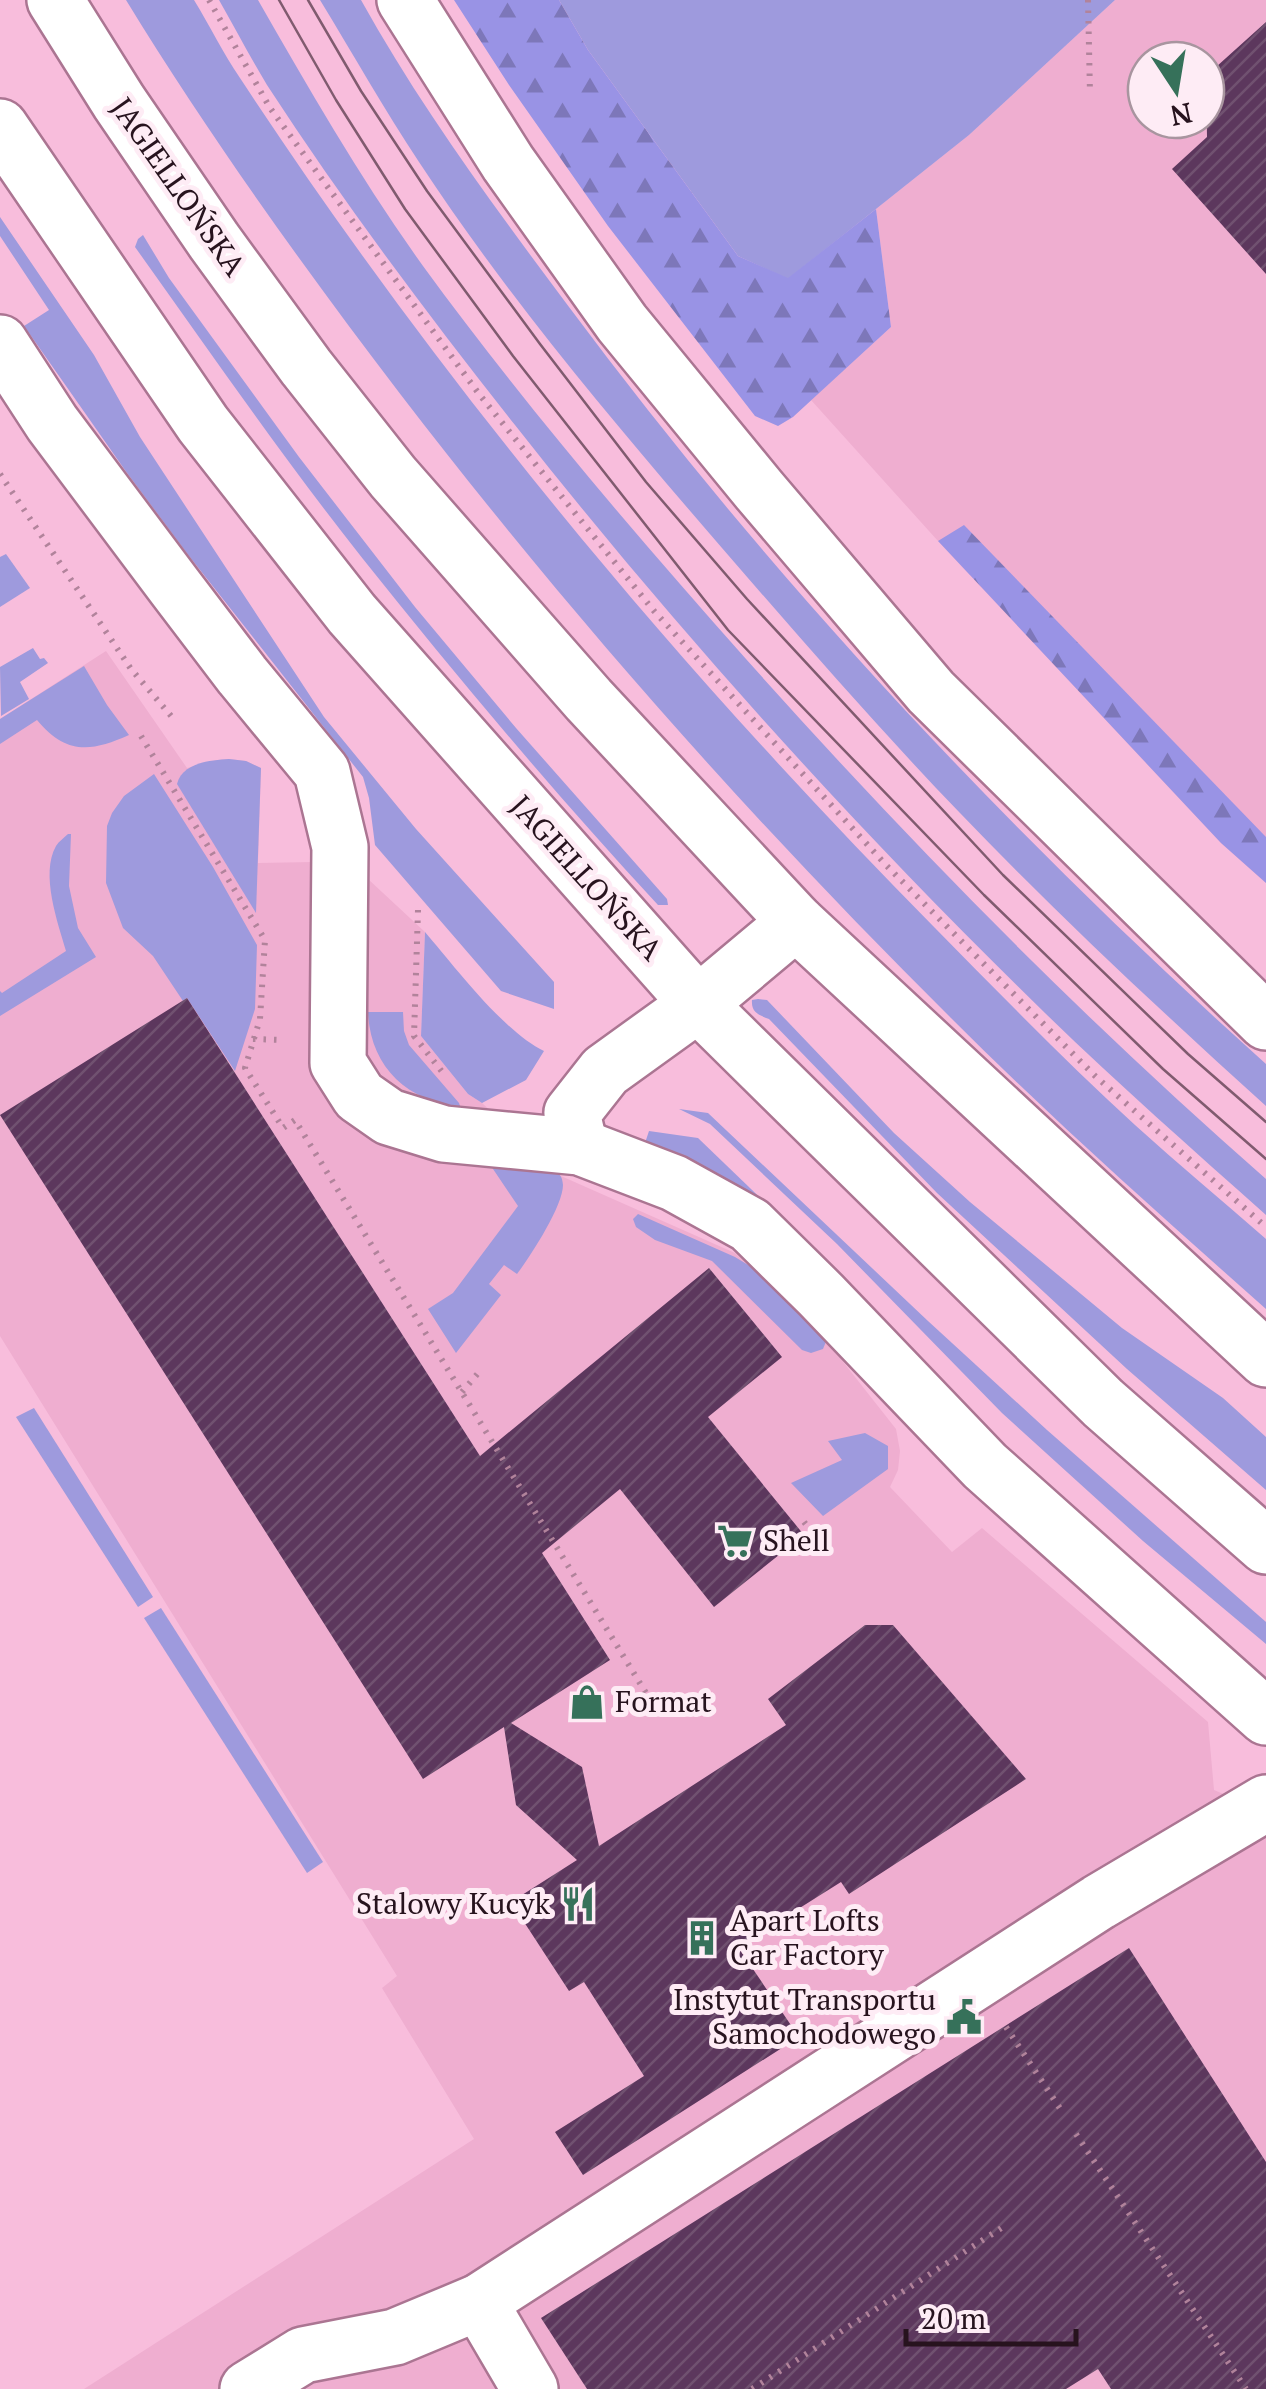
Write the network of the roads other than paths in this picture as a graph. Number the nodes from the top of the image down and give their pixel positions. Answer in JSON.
{"nodes":[{"id":1,"x":55,"y":0,"type":"edge"},
{"id":2,"x":405,"y":0,"type":"edge"},
{"id":3,"x":0,"y":127,"type":"edge"},
{"id":4,"x":0,"y":343,"type":"edge"},
{"id":5,"x":796,"y":922,"type":"junction"},
{"id":6,"x":698,"y":1004,"type":"junction"},
{"id":7,"x":1266,"y":1022,"type":"edge"},
{"id":8,"x":580,"y":1147,"type":"junction"},
{"id":9,"x":1266,"y":1359,"type":"edge"},
{"id":10,"x":1266,"y":1546,"type":"edge"},
{"id":11,"x":1266,"y":1717,"type":"edge"},
{"id":12,"x":1266,"y":1803,"type":"edge"},
{"id":13,"x":479,"y":2302,"type":"junction"},
{"id":14,"x":248,"y":2389,"type":"edge"},
{"id":15,"x":530,"y":2389,"type":"edge"}],
"edges":[{"from":1,"to":5,"type":"main road","name":"JAGIELLOŃSKA"},
{"from":2,"to":7,"type":"main road"},
{"from":3,"to":6,"type":"main road","name":"JAGIELLOŃSKA"},
{"from":4,"to":8,"type":"main road"},
{"from":5,"to":6,"type":"main road"},
{"from":5,"to":9,"type":"main road","name":"JAGIELLOŃSKA"},
{"from":6,"to":8,"type":"main road"},
{"from":6,"to":10,"type":"main road","name":"JAGIELLOŃSKA"},
{"from":8,"to":11,"type":"main road"},
{"from":12,"to":13,"type":"main road"},
{"from":13,"to":14,"type":"main road"},
{"from":13,"to":15,"type":"main road"}]}
